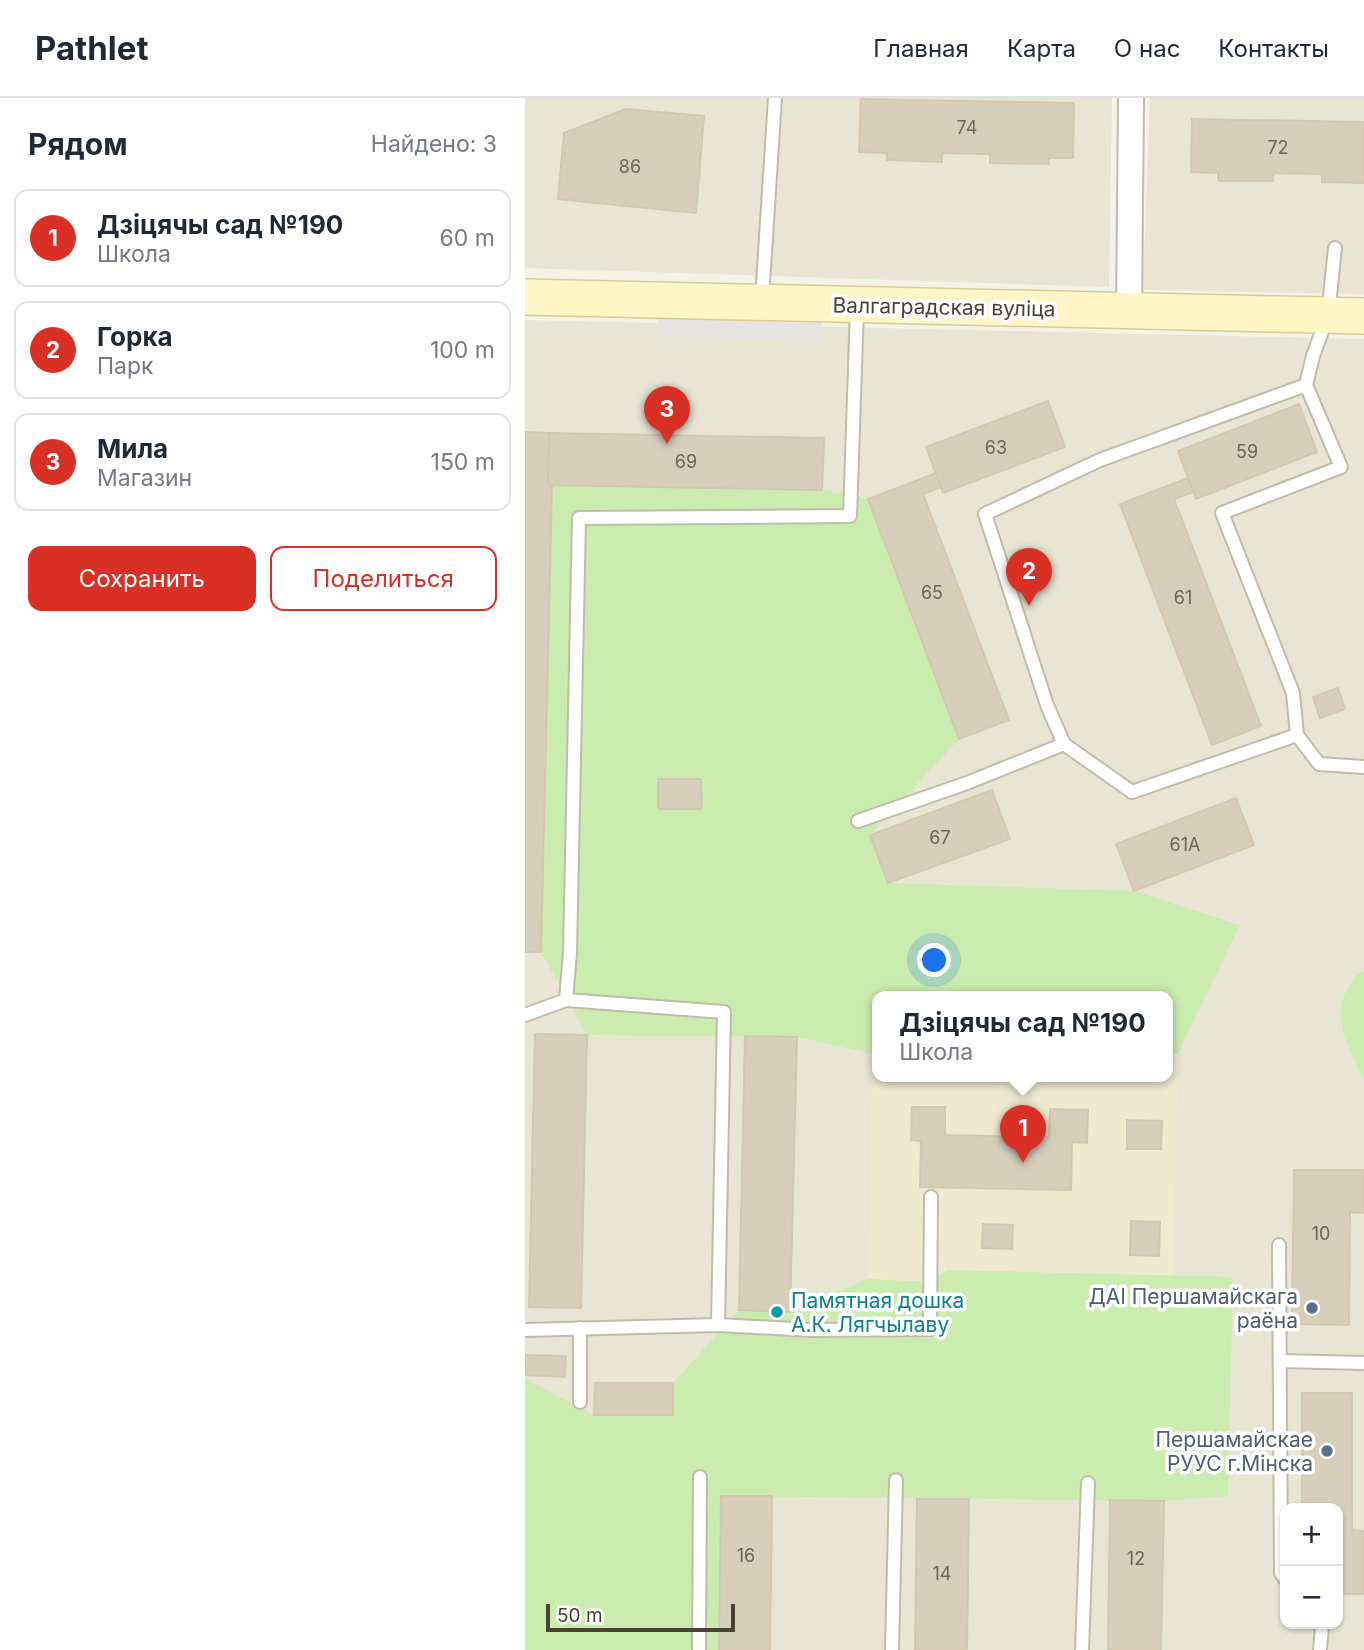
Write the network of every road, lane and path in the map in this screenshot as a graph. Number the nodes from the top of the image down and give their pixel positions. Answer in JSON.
{"nodes":[{"id":1,"x":775,"y":98,"type":"edge"},
{"id":2,"x":1131,"y":98,"type":"edge"},
{"id":3,"x":1335,"y":248,"type":"dead end"},
{"id":4,"x":525,"y":297,"type":"edge"},
{"id":5,"x":761,"y":302,"type":"junction"},
{"id":6,"x":857,"y":304,"type":"junction"},
{"id":7,"x":1129,"y":311,"type":"junction"},
{"id":8,"x":1328,"y":316,"type":"junction"},
{"id":9,"x":1364,"y":316,"type":"edge"},
{"id":10,"x":1306,"y":385,"type":"junction"},
{"id":11,"x":1297,"y":735,"type":"junction"},
{"id":12,"x":1064,"y":744,"type":"junction"},
{"id":13,"x":1364,"y":767,"type":"edge"},
{"id":14,"x":858,"y":821,"type":"dead end"},
{"id":15,"x":566,"y":1000,"type":"junction"},
{"id":16,"x":525,"y":1015,"type":"edge"},
{"id":17,"x":930,"y":1197,"type":"dead end"},
{"id":18,"x":1279,"y":1245,"type":"dead end"},
{"id":19,"x":718,"y":1325,"type":"junction"},
{"id":20,"x":580,"y":1328,"type":"junction"},
{"id":21,"x":525,"y":1329,"type":"edge"},
{"id":22,"x":1280,"y":1361,"type":"junction"},
{"id":23,"x":1364,"y":1363,"type":"edge"},
{"id":24,"x":580,"y":1402,"type":"dead end"},
{"id":25,"x":700,"y":1477,"type":"dead end"},
{"id":26,"x":896,"y":1480,"type":"dead end"},
{"id":27,"x":1089,"y":1483,"type":"dead end"},
{"id":28,"x":1281,"y":1566,"type":"edge"},
{"id":29,"x":1322,"y":1629,"type":"edge"},
{"id":30,"x":699,"y":1650,"type":"edge"},
{"id":31,"x":892,"y":1650,"type":"edge"},
{"id":32,"x":1082,"y":1650,"type":"edge"},
{"id":33,"x":1320,"y":1650,"type":"edge"}],
"edges":[{"from":1,"to":5,"type":"lane"},
{"from":2,"to":7,"type":"street"},
{"from":3,"to":8,"type":"lane"},
{"from":4,"to":5,"type":"main road","name":"Валгаградская вуліца"},
{"from":5,"to":6,"type":"main road","name":"Валгаградская вуліца"},
{"from":6,"to":7,"type":"main road","name":"Валгаградская вуліца"},
{"from":6,"to":15,"type":"lane"},
{"from":7,"to":8,"type":"main road","name":"Валгаградская вуліца"},
{"from":8,"to":9,"type":"main road","name":"Валгаградская вуліца"},
{"from":8,"to":10,"type":"lane"},
{"from":10,"to":11,"type":"lane"},
{"from":10,"to":12,"type":"lane"},
{"from":11,"to":12,"type":"lane"},
{"from":11,"to":13,"type":"lane"},
{"from":12,"to":14,"type":"lane"},
{"from":15,"to":16,"type":"lane"},
{"from":15,"to":19,"type":"lane"},
{"from":17,"to":19,"type":"lane"},
{"from":18,"to":22,"type":"lane"},
{"from":19,"to":20,"type":"lane"},
{"from":20,"to":21,"type":"lane"},
{"from":20,"to":24,"type":"lane"},
{"from":22,"to":23,"type":"lane"},
{"from":22,"to":28,"type":"lane"},
{"from":25,"to":30,"type":"lane"},
{"from":26,"to":31,"type":"lane"},
{"from":27,"to":32,"type":"lane"},
{"from":29,"to":33,"type":"lane"}]}
